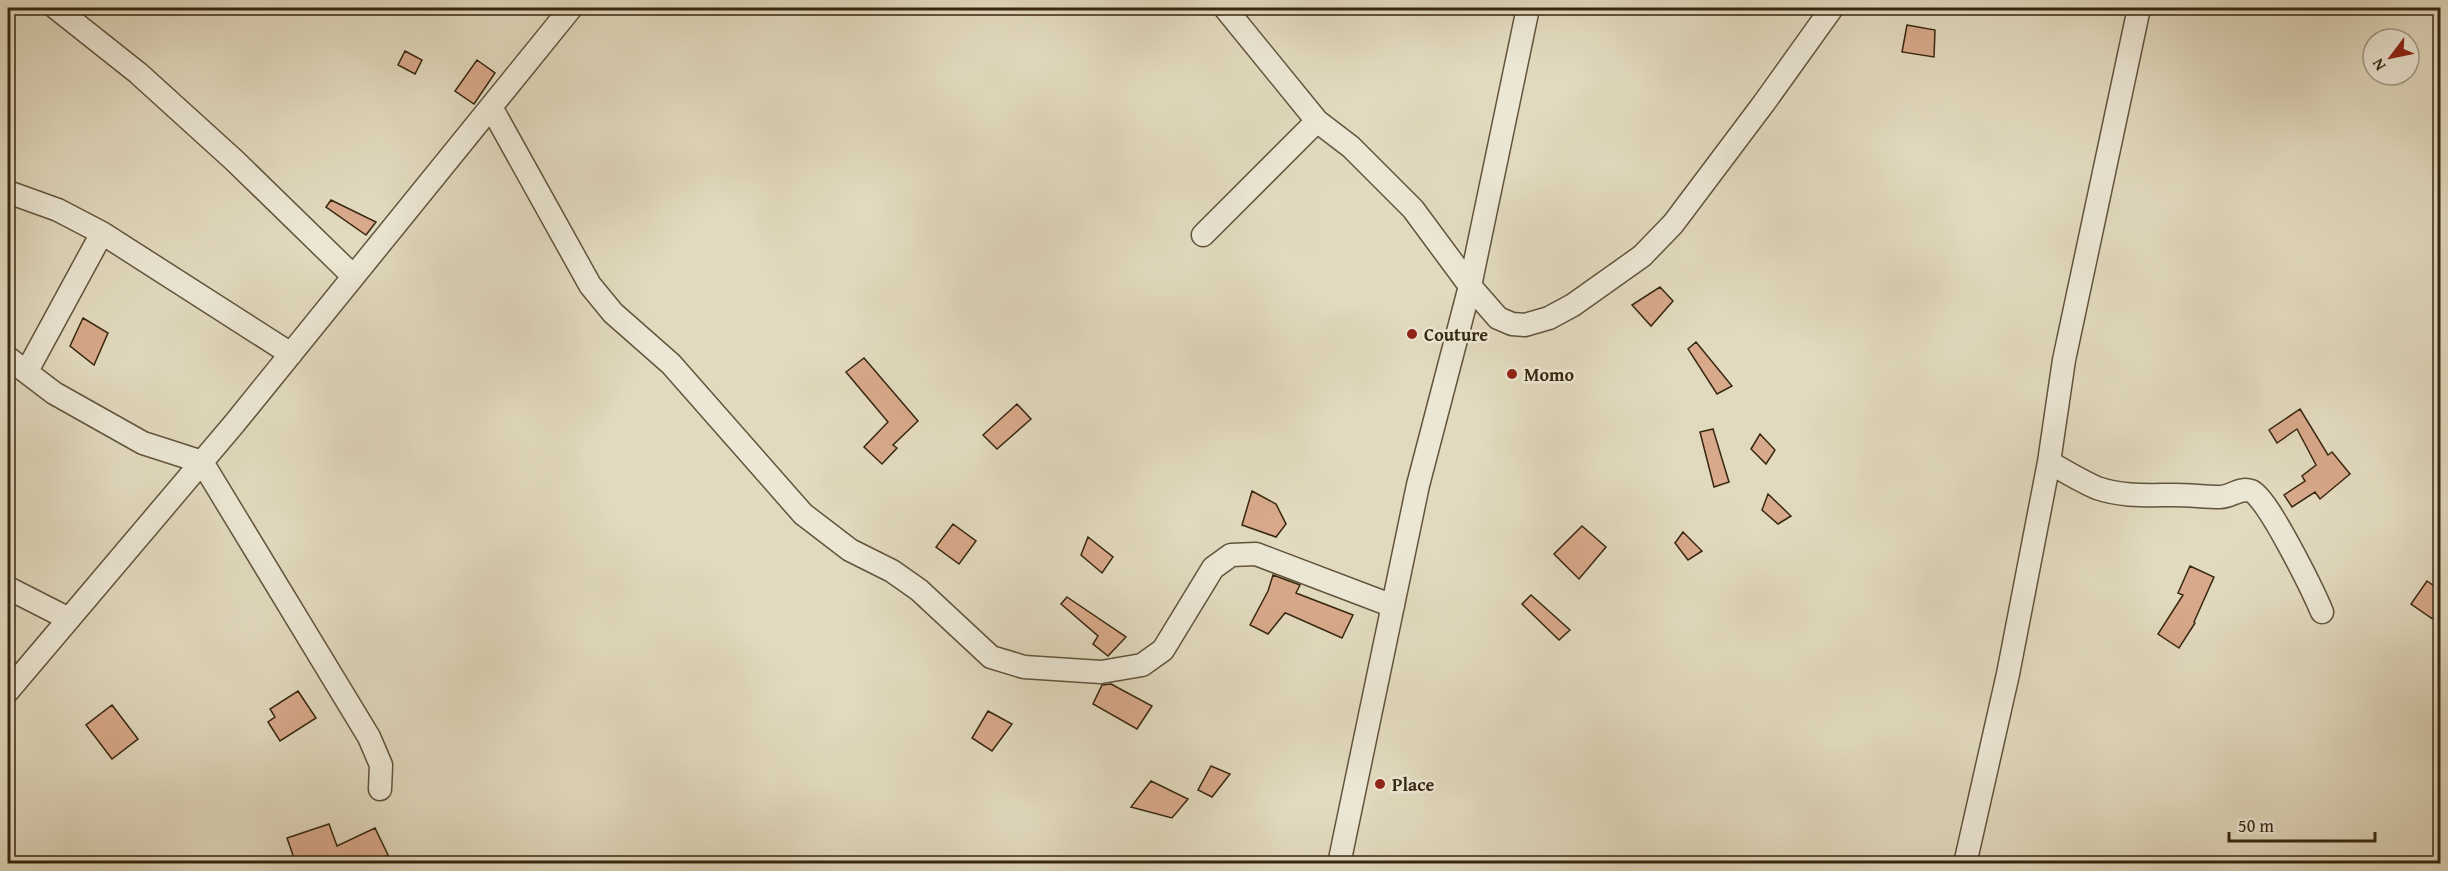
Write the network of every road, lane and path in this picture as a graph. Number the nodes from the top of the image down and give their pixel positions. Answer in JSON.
{"nodes":[{"id":1,"x":56,"y":8,"type":"edge"},
{"id":2,"x":572,"y":8,"type":"edge"},
{"id":3,"x":1224,"y":8,"type":"edge"},
{"id":4,"x":1528,"y":8,"type":"edge"},
{"id":5,"x":1832,"y":8,"type":"edge"},
{"id":6,"x":2139,"y":8,"type":"edge"},
{"id":7,"x":491,"y":107,"type":"junction"},
{"id":8,"x":1317,"y":121,"type":"junction"},
{"id":9,"x":8,"y":192,"type":"edge"},
{"id":10,"x":102,"y":233,"type":"junction"},
{"id":11,"x":1203,"y":235,"type":"dead end"},
{"id":12,"x":352,"y":276,"type":"junction"},
{"id":13,"x":1470,"y":286,"type":"junction"},
{"id":14,"x":291,"y":354,"type":"junction"},
{"id":15,"x":8,"y":357,"type":"edge"},
{"id":16,"x":27,"y":371,"type":"junction"},
{"id":17,"x":202,"y":462,"type":"junction"},
{"id":18,"x":2049,"y":462,"type":"junction"},
{"id":19,"x":8,"y":588,"type":"edge"},
{"id":20,"x":1393,"y":606,"type":"junction"},
{"id":21,"x":2322,"y":612,"type":"dead end"},
{"id":22,"x":69,"y":619,"type":"junction"},
{"id":23,"x":8,"y":692,"type":"edge"},
{"id":24,"x":380,"y":789,"type":"dead end"},
{"id":25,"x":1339,"y":864,"type":"edge"},
{"id":26,"x":1965,"y":864,"type":"edge"}],
"edges":[{"from":1,"to":12,"type":"street"},
{"from":2,"to":7,"type":"street"},
{"from":3,"to":8,"type":"street"},
{"from":4,"to":13,"type":"street"},
{"from":5,"to":13,"type":"street"},
{"from":6,"to":18,"type":"street"},
{"from":7,"to":12,"type":"street"},
{"from":7,"to":20,"type":"street"},
{"from":8,"to":11,"type":"street"},
{"from":8,"to":13,"type":"street"},
{"from":9,"to":10,"type":"street"},
{"from":10,"to":14,"type":"street"},
{"from":10,"to":16,"type":"street"},
{"from":12,"to":14,"type":"street"},
{"from":13,"to":20,"type":"street"},
{"from":14,"to":17,"type":"street"},
{"from":15,"to":16,"type":"street"},
{"from":16,"to":17,"type":"street"},
{"from":17,"to":22,"type":"street"},
{"from":17,"to":24,"type":"street"},
{"from":18,"to":21,"type":"street"},
{"from":18,"to":26,"type":"street"},
{"from":19,"to":22,"type":"street"},
{"from":20,"to":25,"type":"street"},
{"from":22,"to":23,"type":"street"}]}
